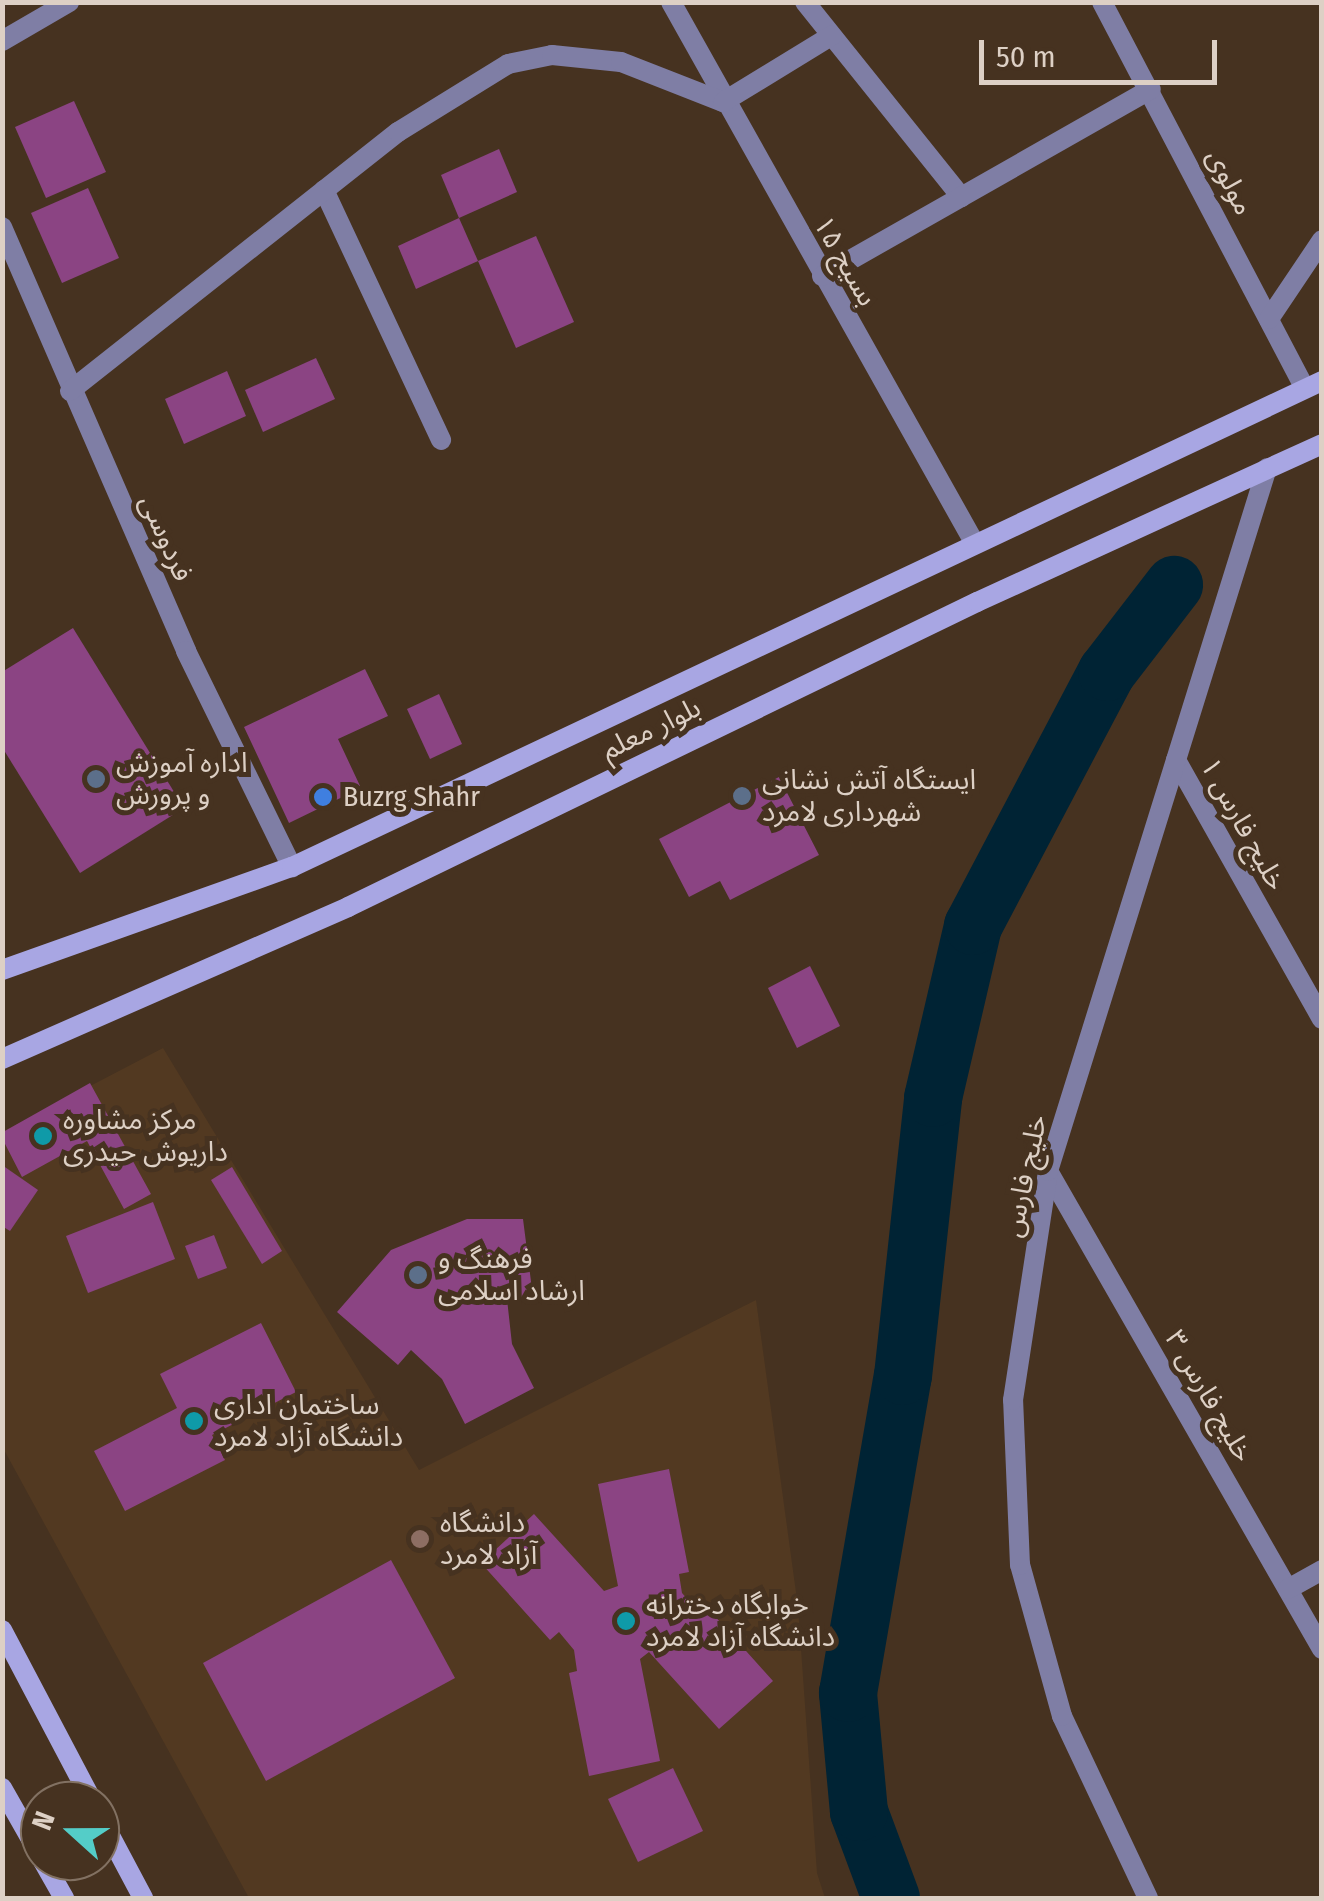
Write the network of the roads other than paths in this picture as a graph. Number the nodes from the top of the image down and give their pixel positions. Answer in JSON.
{"nodes":[{"id":1,"x":69,"y":2,"type":"edge"},
{"id":2,"x":671,"y":2,"type":"edge"},
{"id":3,"x":805,"y":2,"type":"edge"},
{"id":4,"x":1102,"y":2,"type":"edge"},
{"id":5,"x":830,"y":36,"type":"junction"},
{"id":6,"x":2,"y":41,"type":"edge"},
{"id":7,"x":1152,"y":89,"type":"junction"},
{"id":8,"x":723,"y":102,"type":"junction"},
{"id":9,"x":324,"y":190,"type":"junction"},
{"id":10,"x":961,"y":197,"type":"junction"},
{"id":11,"x":2,"y":227,"type":"edge"},
{"id":12,"x":1322,"y":240,"type":"edge"},
{"id":13,"x":822,"y":276,"type":"junction"},
{"id":14,"x":1269,"y":319,"type":"junction"},
{"id":15,"x":1313,"y":385,"type":"edge"},
{"id":16,"x":70,"y":391,"type":"junction"},
{"id":17,"x":442,"y":440,"type":"dead end"},
{"id":18,"x":1322,"y":444,"type":"edge"},
{"id":19,"x":1267,"y":468,"type":"junction"},
{"id":20,"x":975,"y":544,"type":"junction"},
{"id":21,"x":1176,"y":760,"type":"junction"},
{"id":22,"x":292,"y":867,"type":"junction"},
{"id":23,"x":7,"y":971,"type":"edge"},
{"id":24,"x":1322,"y":1019,"type":"edge"},
{"id":25,"x":2,"y":1040,"type":"edge"},
{"id":26,"x":32,"y":1046,"type":"junction"},
{"id":27,"x":2,"y":1058,"type":"edge"},
{"id":28,"x":1048,"y":1171,"type":"junction"},
{"id":29,"x":1322,"y":1570,"type":"edge"},
{"id":30,"x":1288,"y":1590,"type":"junction"},
{"id":31,"x":2,"y":1630,"type":"edge"},
{"id":32,"x":1322,"y":1649,"type":"edge"},
{"id":33,"x":81,"y":1781,"type":"edge"},
{"id":34,"x":2,"y":1788,"type":"edge"},
{"id":35,"x":20,"y":1820,"type":"edge"},
{"id":36,"x":120,"y":1856,"type":"edge"},
{"id":37,"x":142,"y":1898,"type":"edge"},
{"id":38,"x":1148,"y":1898,"type":"edge"}],
"edges":[{"from":1,"to":6,"type":"street"},
{"from":2,"to":8,"type":"street","name":"بسیج ۱۵"},
{"from":3,"to":5,"type":"street"},
{"from":4,"to":7,"type":"street","name":"مولوی"},
{"from":5,"to":8,"type":"street"},
{"from":5,"to":10,"type":"street"},
{"from":7,"to":10,"type":"street"},
{"from":7,"to":14,"type":"street","name":"مولوی"},
{"from":8,"to":9,"type":"street"},
{"from":8,"to":13,"type":"street","name":"بسیج ۱۵"},
{"from":9,"to":16,"type":"street"},
{"from":9,"to":17,"type":"street"},
{"from":10,"to":13,"type":"street"},
{"from":11,"to":16,"type":"street","name":"فردوسی"},
{"from":12,"to":14,"type":"street"},
{"from":13,"to":20,"type":"street","name":"بسیج ۱۵"},
{"from":14,"to":15,"type":"street","name":"مولوی"},
{"from":15,"to":20,"type":"street","name":"بلوار معلم"},
{"from":16,"to":22,"type":"street","name":"فردوسی"},
{"from":18,"to":19,"type":"street","name":"بلوار معلم"},
{"from":19,"to":21,"type":"street","name":"خلیج فارس"},
{"from":19,"to":26,"type":"street","name":"بلوار معلم"},
{"from":20,"to":22,"type":"street","name":"بلوار معلم"},
{"from":21,"to":24,"type":"street","name":"خلیج فارس ۱"},
{"from":21,"to":28,"type":"street","name":"خلیج فارس"},
{"from":22,"to":23,"type":"street","name":"بلوار معلم"},
{"from":25,"to":26,"type":"street"},
{"from":26,"to":27,"type":"street","name":"بلوار معلم"},
{"from":28,"to":30,"type":"street","name":"خلیج فارس ۳"},
{"from":28,"to":38,"type":"street","name":"خلیج فارس"},
{"from":29,"to":30,"type":"street"},
{"from":30,"to":32,"type":"street","name":"خلیج فارس ۳"},
{"from":31,"to":33,"type":"street"},
{"from":34,"to":35,"type":"street"},
{"from":36,"to":37,"type":"street"}]}
